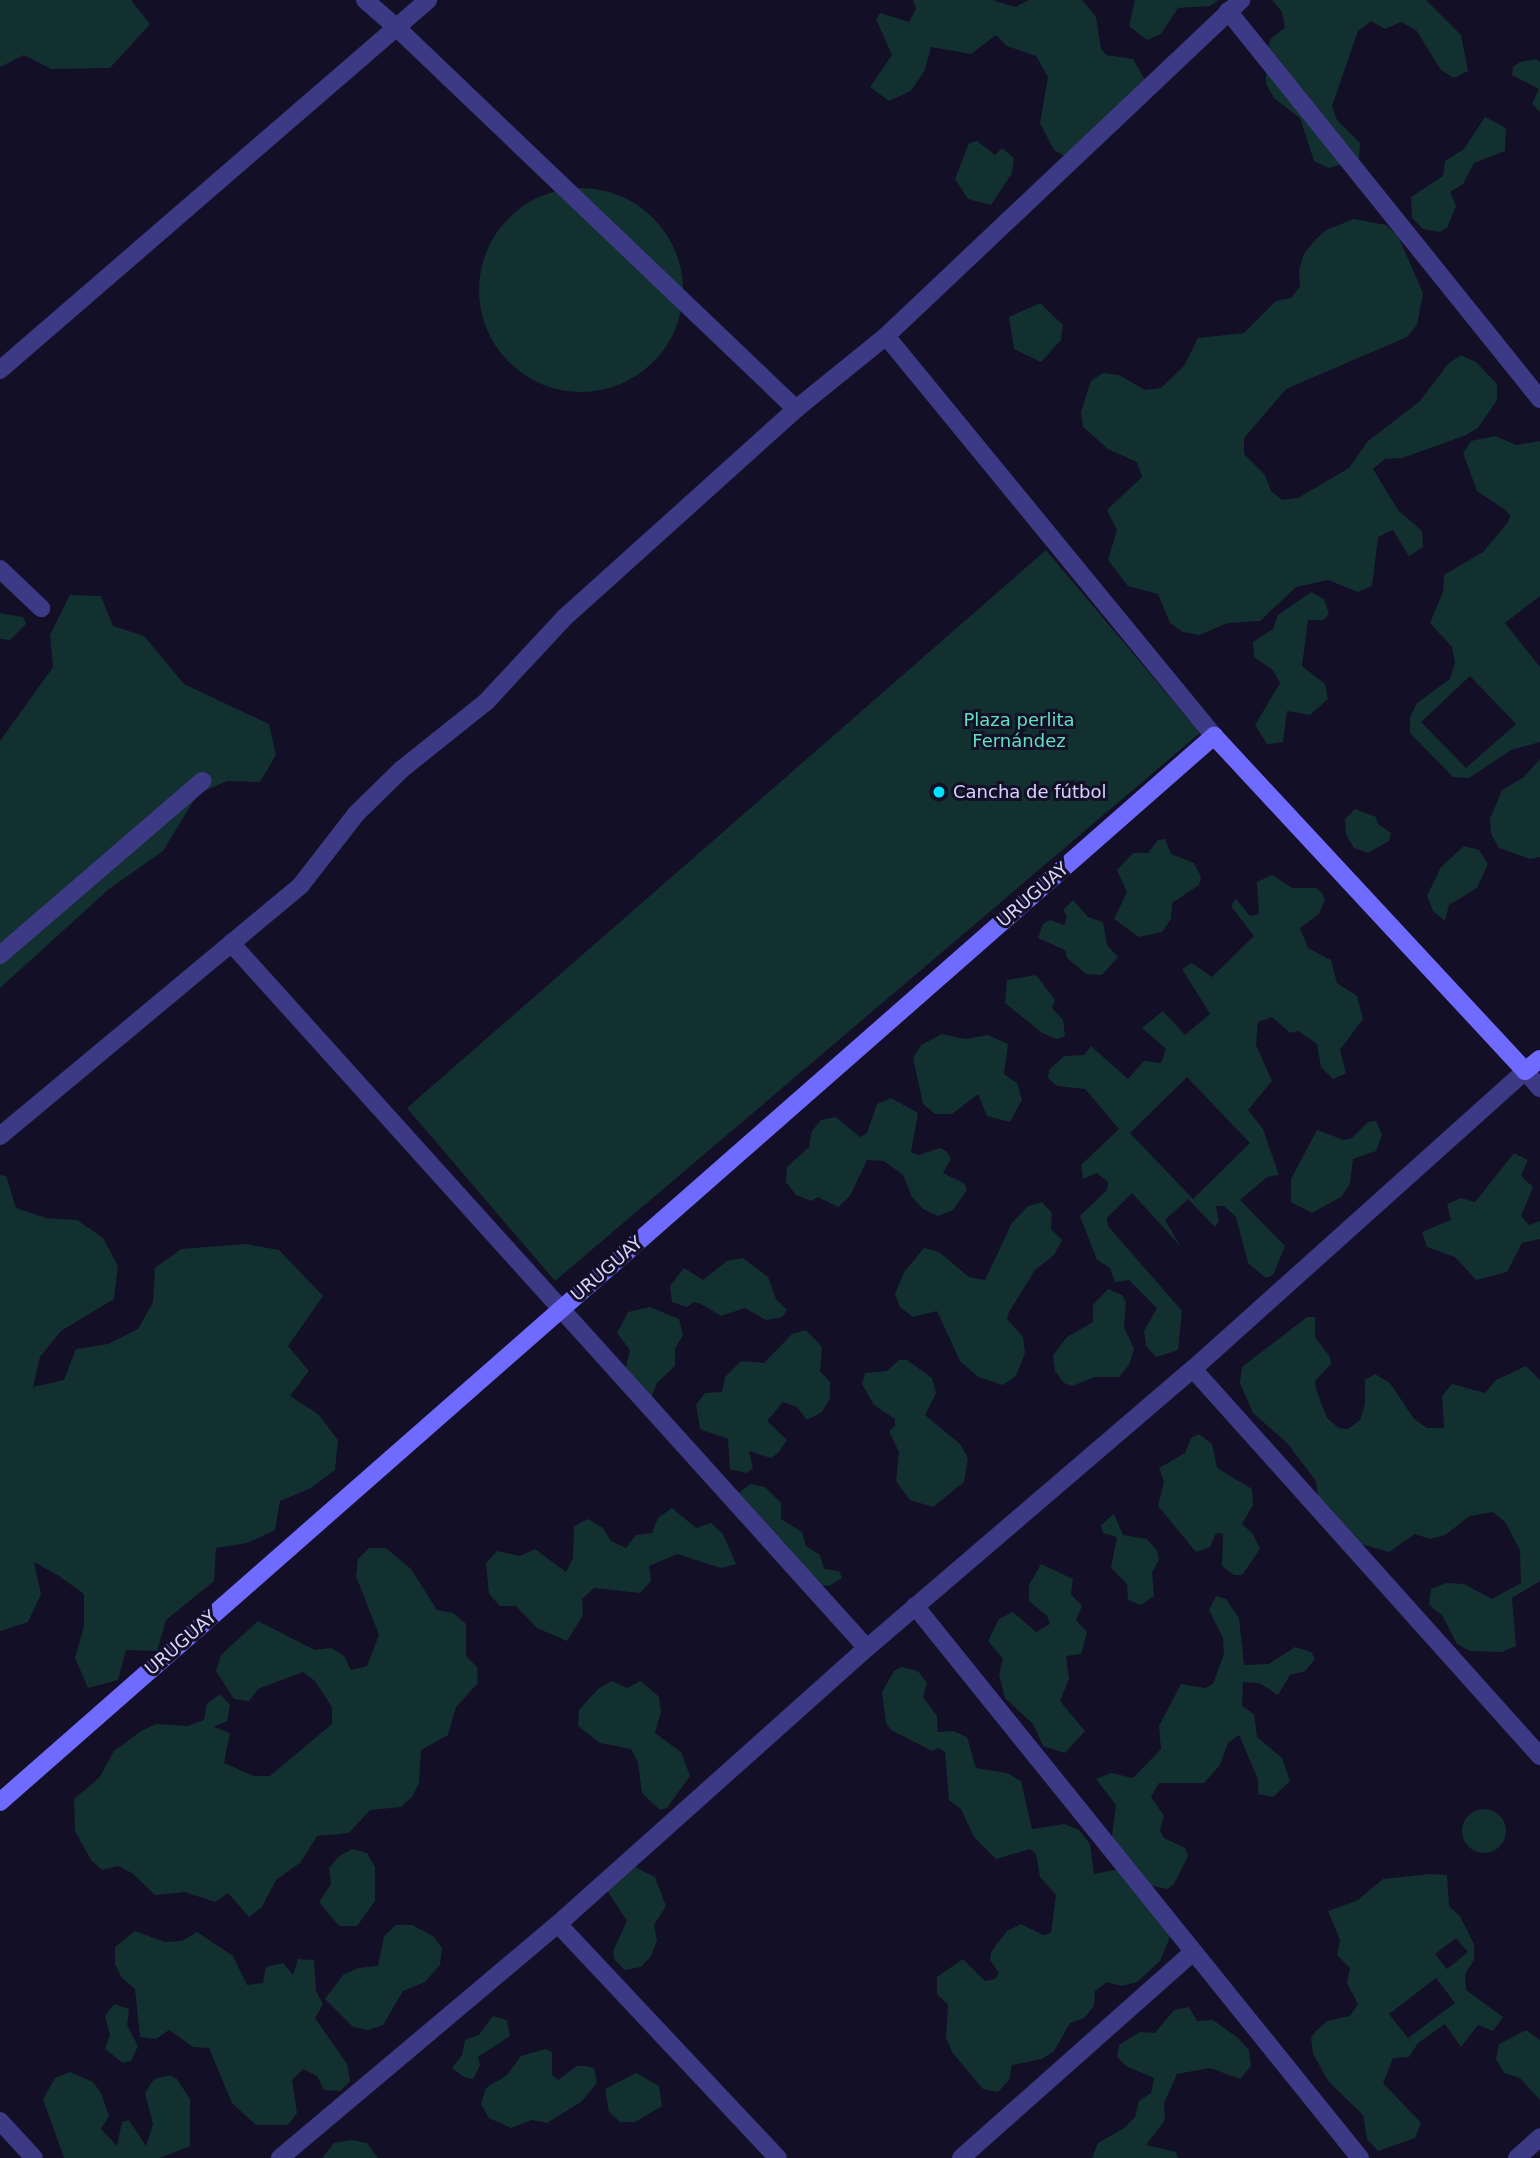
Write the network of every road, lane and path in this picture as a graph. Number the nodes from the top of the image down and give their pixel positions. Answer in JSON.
{"nodes":[{"id":1,"x":365,"y":0,"type":"edge"},
{"id":2,"x":428,"y":0,"type":"edge"},
{"id":3,"x":1234,"y":6,"type":"edge"},
{"id":4,"x":396,"y":27,"type":"junction"},
{"id":5,"x":886,"y":336,"type":"junction"},
{"id":6,"x":0,"y":370,"type":"edge"},
{"id":7,"x":1540,"y":399,"type":"edge"},
{"id":8,"x":796,"y":410,"type":"junction"},
{"id":9,"x":0,"y":569,"type":"edge"},
{"id":10,"x":41,"y":608,"type":"dead end"},
{"id":11,"x":1214,"y":736,"type":"junction"},
{"id":12,"x":202,"y":781,"type":"dead end"},
{"id":13,"x":231,"y":943,"type":"junction"},
{"id":14,"x":0,"y":955,"type":"edge"},
{"id":15,"x":1540,"y":1059,"type":"edge"},
{"id":16,"x":1525,"y":1071,"type":"junction"},
{"id":17,"x":1540,"y":1088,"type":"edge"},
{"id":18,"x":0,"y":1136,"type":"edge"},
{"id":19,"x":561,"y":1310,"type":"junction"},
{"id":20,"x":1193,"y":1369,"type":"junction"},
{"id":21,"x":915,"y":1606,"type":"junction"},
{"id":22,"x":867,"y":1648,"type":"junction"},
{"id":23,"x":1540,"y":1756,"type":"edge"},
{"id":24,"x":0,"y":1802,"type":"edge"},
{"id":25,"x":558,"y":1924,"type":"junction"},
{"id":26,"x":1193,"y":1952,"type":"junction"},
{"id":27,"x":0,"y":2121,"type":"edge"},
{"id":28,"x":1540,"y":2137,"type":"edge"},
{"id":29,"x":292,"y":2155,"type":"edge"},
{"id":30,"x":34,"y":2158,"type":"edge"},
{"id":31,"x":778,"y":2158,"type":"edge"},
{"id":32,"x":961,"y":2158,"type":"edge"},
{"id":33,"x":1360,"y":2158,"type":"edge"},
{"id":34,"x":1517,"y":2158,"type":"edge"}],
"edges":[{"from":1,"to":4,"type":"street"},
{"from":2,"to":4,"type":"street"},
{"from":3,"to":5,"type":"street"},
{"from":3,"to":7,"type":"street"},
{"from":4,"to":6,"type":"street"},
{"from":4,"to":8,"type":"street"},
{"from":5,"to":8,"type":"street"},
{"from":5,"to":11,"type":"street"},
{"from":8,"to":13,"type":"street"},
{"from":9,"to":10,"type":"street"},
{"from":11,"to":16,"type":"main road"},
{"from":11,"to":19,"type":"main road","name":"URUGUAY"},
{"from":12,"to":14,"type":"street"},
{"from":13,"to":18,"type":"street"},
{"from":13,"to":19,"type":"street"},
{"from":15,"to":16,"type":"main road"},
{"from":16,"to":17,"type":"street"},
{"from":16,"to":20,"type":"street"},
{"from":19,"to":22,"type":"street"},
{"from":19,"to":24,"type":"main road","name":"URUGUAY"},
{"from":20,"to":21,"type":"street"},
{"from":20,"to":23,"type":"street"},
{"from":21,"to":22,"type":"street"},
{"from":21,"to":26,"type":"street"},
{"from":22,"to":25,"type":"street"},
{"from":25,"to":29,"type":"street"},
{"from":25,"to":31,"type":"street"},
{"from":26,"to":32,"type":"street"},
{"from":26,"to":33,"type":"street"},
{"from":27,"to":30,"type":"street"},
{"from":28,"to":34,"type":"street"}]}
